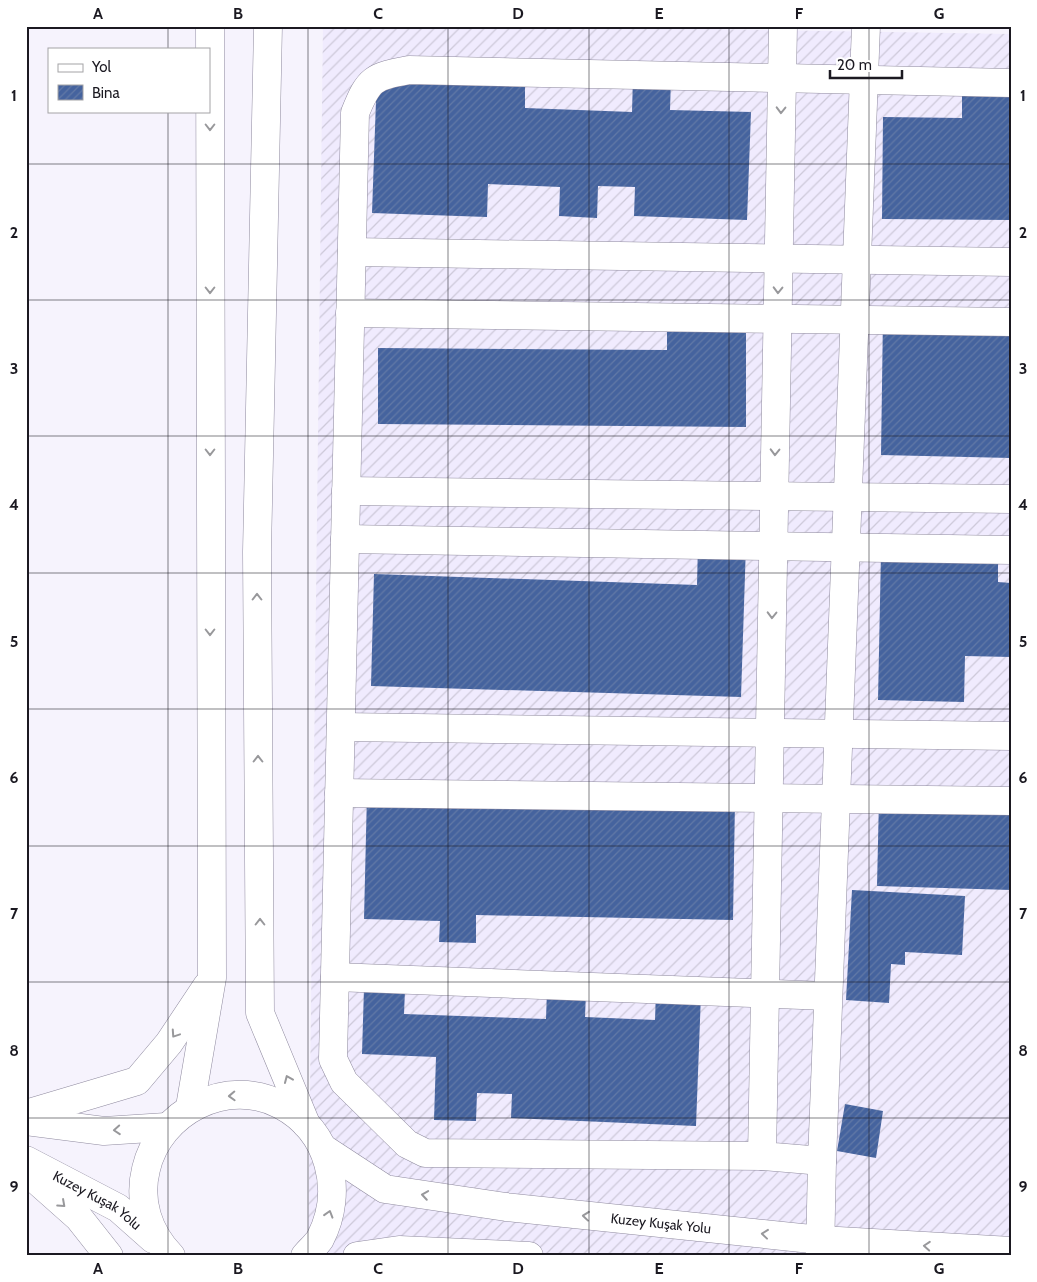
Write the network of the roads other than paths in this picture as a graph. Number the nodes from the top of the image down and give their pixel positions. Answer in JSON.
{"nodes":[{"id":1,"x":210,"y":26,"type":"edge"},
{"id":2,"x":268,"y":26,"type":"edge"},
{"id":3,"x":782,"y":26,"type":"edge"},
{"id":4,"x":866,"y":26,"type":"edge"},
{"id":5,"x":782,"y":78,"type":"junction"},
{"id":6,"x":863,"y":80,"type":"junction"},
{"id":7,"x":1011,"y":83,"type":"edge"},
{"id":8,"x":352,"y":252,"type":"junction"},
{"id":9,"x":778,"y":259,"type":"junction"},
{"id":10,"x":856,"y":260,"type":"junction"},
{"id":11,"x":1011,"y":262,"type":"edge"},
{"id":12,"x":350,"y":314,"type":"junction"},
{"id":13,"x":777,"y":319,"type":"junction"},
{"id":14,"x":854,"y":320,"type":"junction"},
{"id":15,"x":1011,"y":322,"type":"edge"},
{"id":16,"x":346,"y":491,"type":"junction"},
{"id":17,"x":774,"y":496,"type":"junction"},
{"id":18,"x":847,"y":497,"type":"junction"},
{"id":19,"x":1011,"y":499,"type":"edge"},
{"id":20,"x":345,"y":539,"type":"junction"},
{"id":21,"x":773,"y":546,"type":"junction"},
{"id":22,"x":846,"y":547,"type":"junction"},
{"id":23,"x":1011,"y":550,"type":"edge"},
{"id":24,"x":341,"y":727,"type":"junction"},
{"id":25,"x":770,"y":733,"type":"junction"},
{"id":26,"x":838,"y":734,"type":"junction"},
{"id":27,"x":1011,"y":736,"type":"edge"},
{"id":28,"x":339,"y":792,"type":"junction"},
{"id":29,"x":769,"y":798,"type":"junction"},
{"id":30,"x":836,"y":799,"type":"junction"},
{"id":31,"x":1011,"y":801,"type":"edge"},
{"id":32,"x":335,"y":976,"type":"junction"},
{"id":33,"x":212,"y":978,"type":"junction"},
{"id":34,"x":765,"y":993,"type":"junction"},
{"id":35,"x":828,"y":996,"type":"junction"},
{"id":36,"x":190,"y":1107,"type":"junction"},
{"id":37,"x":26,"y":1114,"type":"edge"},
{"id":38,"x":26,"y":1122,"type":"edge"},
{"id":39,"x":306,"y":1124,"type":"junction"},
{"id":40,"x":166,"y":1127,"type":"junction"},
{"id":41,"x":324,"y":1150,"type":"junction"},
{"id":42,"x":762,"y":1156,"type":"junction"},
{"id":43,"x":26,"y":1160,"type":"edge"},
{"id":44,"x":822,"y":1161,"type":"junction"},
{"id":45,"x":26,"y":1171,"type":"edge"},
{"id":46,"x":820,"y":1248,"type":"edge"},
{"id":47,"x":1011,"y":1251,"type":"edge"},
{"id":48,"x":167,"y":1252,"type":"edge"},
{"id":49,"x":110,"y":1256,"type":"edge"},
{"id":50,"x":305,"y":1256,"type":"edge"},
{"id":51,"x":357,"y":1256,"type":"edge"},
{"id":52,"x":529,"y":1256,"type":"edge"}],
"edges":[{"from":1,"to":33,"type":"street","one_way":true},
{"from":39,"to":2,"type":"street","one_way":true},
{"from":3,"to":5,"type":"street"},
{"from":4,"to":6,"type":"street"},
{"from":5,"to":6,"type":"street"},
{"from":5,"to":8,"type":"street"},
{"from":5,"to":9,"type":"street","one_way":true},
{"from":6,"to":7,"type":"street"},
{"from":6,"to":10,"type":"street"},
{"from":8,"to":9,"type":"street"},
{"from":8,"to":12,"type":"street"},
{"from":9,"to":10,"type":"street"},
{"from":9,"to":13,"type":"street","one_way":true},
{"from":10,"to":11,"type":"street"},
{"from":10,"to":14,"type":"street"},
{"from":12,"to":13,"type":"street"},
{"from":12,"to":16,"type":"street"},
{"from":13,"to":14,"type":"street"},
{"from":13,"to":17,"type":"street","one_way":true},
{"from":14,"to":15,"type":"street"},
{"from":14,"to":18,"type":"street"},
{"from":16,"to":17,"type":"street"},
{"from":16,"to":20,"type":"street"},
{"from":17,"to":18,"type":"street"},
{"from":17,"to":21,"type":"street"},
{"from":18,"to":19,"type":"street"},
{"from":18,"to":22,"type":"street"},
{"from":20,"to":21,"type":"street"},
{"from":20,"to":24,"type":"street"},
{"from":21,"to":22,"type":"street"},
{"from":21,"to":25,"type":"street","one_way":true},
{"from":22,"to":23,"type":"street"},
{"from":22,"to":26,"type":"street"},
{"from":24,"to":25,"type":"street"},
{"from":24,"to":28,"type":"street"},
{"from":25,"to":26,"type":"street"},
{"from":25,"to":29,"type":"street"},
{"from":26,"to":27,"type":"street"},
{"from":26,"to":30,"type":"street"},
{"from":28,"to":29,"type":"street"},
{"from":28,"to":32,"type":"street"},
{"from":29,"to":30,"type":"street"},
{"from":29,"to":34,"type":"street"},
{"from":30,"to":31,"type":"street"},
{"from":30,"to":35,"type":"street"},
{"from":32,"to":34,"type":"street"},
{"from":32,"to":42,"type":"street"},
{"from":33,"to":36,"type":"street"},
{"from":33,"to":37,"type":"street","one_way":true},
{"from":34,"to":35,"type":"street"},
{"from":34,"to":42,"type":"street"},
{"from":35,"to":44,"type":"street"},
{"from":39,"to":36,"type":"street","one_way":true},
{"from":36,"to":40,"type":"street"},
{"from":40,"to":38,"type":"street","one_way":true},
{"from":39,"to":41,"type":"street"},
{"from":40,"to":48,"type":"street"},
{"from":46,"to":41,"type":"street","name":"Kuzey Kuşak Yolu","one_way":true},
{"from":50,"to":41,"type":"street","one_way":true},
{"from":42,"to":44,"type":"street"},
{"from":43,"to":48,"type":"street","name":"Kuzey Kuşak Yolu"},
{"from":44,"to":46,"type":"street"},
{"from":45,"to":49,"type":"street","one_way":true},
{"from":47,"to":46,"type":"street","name":"Kuzey Kuşak Yolu","one_way":true},
{"from":51,"to":52,"type":"street"}]}
